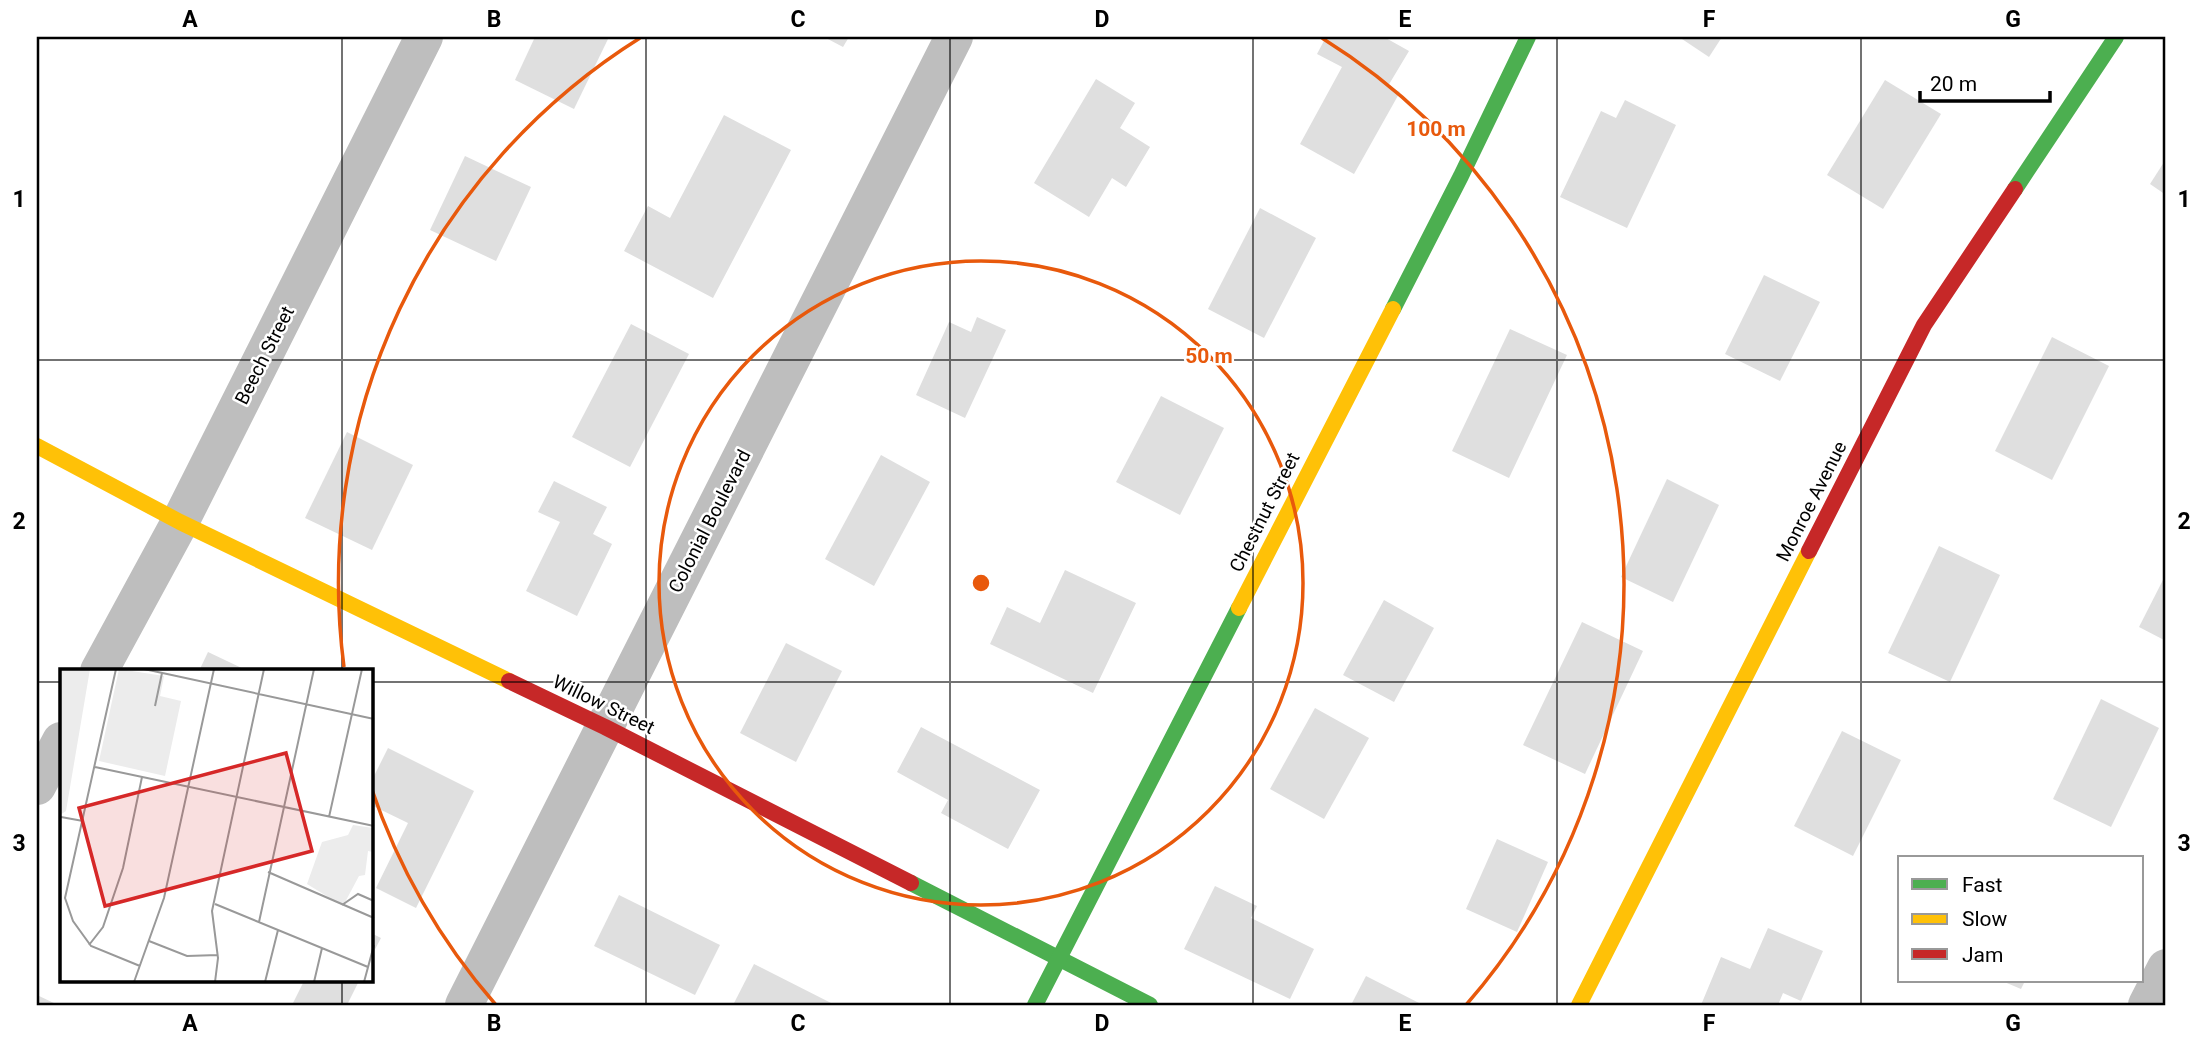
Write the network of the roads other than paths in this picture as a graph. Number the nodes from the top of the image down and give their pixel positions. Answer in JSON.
{"nodes":[{"id":1,"x":424,"y":37,"type":"edge"},
{"id":2,"x":954,"y":37,"type":"edge"},
{"id":3,"x":1528,"y":37,"type":"edge"},
{"id":4,"x":2116,"y":37,"type":"edge"},
{"id":5,"x":37,"y":446,"type":"edge"},
{"id":6,"x":180,"y":522,"type":"junction"},
{"id":7,"x":100,"y":669,"type":"edge"},
{"id":8,"x":605,"y":727,"type":"junction"},
{"id":9,"x":60,"y":743,"type":"edge"},
{"id":10,"x":37,"y":786,"type":"edge"},
{"id":11,"x":1059,"y":959,"type":"junction"},
{"id":12,"x":2166,"y":968,"type":"edge"},
{"id":13,"x":464,"y":1005,"type":"edge"},
{"id":14,"x":1035,"y":1005,"type":"edge"},
{"id":15,"x":1150,"y":1005,"type":"edge"},
{"id":16,"x":1579,"y":1005,"type":"edge"},
{"id":17,"x":2147,"y":1005,"type":"edge"}],
"edges":[{"from":1,"to":6,"type":"street","name":"Beech Street"},
{"from":2,"to":8,"type":"street","name":"Colonial Boulevard"},
{"from":3,"to":11,"type":"street","name":"Chestnut Street"},
{"from":4,"to":16,"type":"street","name":"Monroe Avenue"},
{"from":5,"to":6,"type":"street","name":"Willow Street"},
{"from":6,"to":7,"type":"street","name":"Beech Street"},
{"from":6,"to":8,"type":"street","name":"Willow Street"},
{"from":8,"to":11,"type":"street","name":"Willow Street"},
{"from":8,"to":13,"type":"street","name":"Colonial Boulevard"},
{"from":9,"to":10,"type":"street"},
{"from":11,"to":14,"type":"street","name":"Chestnut Street"},
{"from":11,"to":15,"type":"street","name":"Willow Street"},
{"from":12,"to":17,"type":"street"}]}
